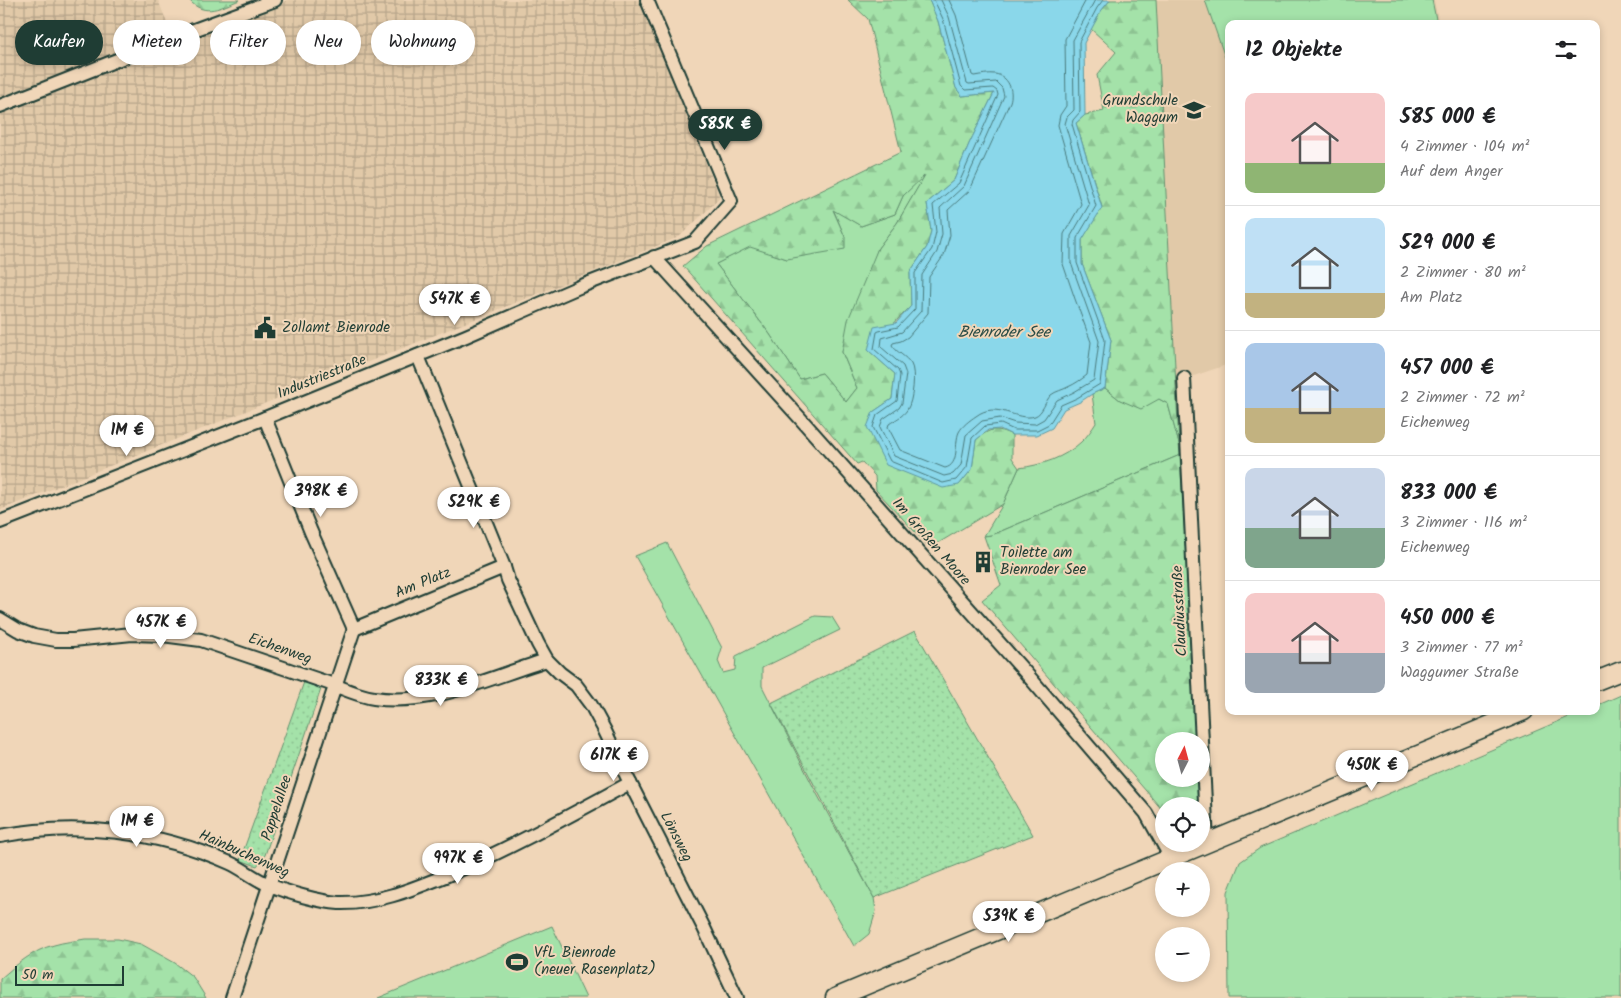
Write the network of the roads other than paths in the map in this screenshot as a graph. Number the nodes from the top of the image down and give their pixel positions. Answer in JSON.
{"nodes":[{"id":1,"x":275,"y":0,"type":"edge"},
{"id":2,"x":647,"y":0,"type":"edge"},
{"id":3,"x":0,"y":106,"type":"edge"},
{"id":4,"x":654,"y":257,"type":"junction"},
{"id":5,"x":418,"y":356,"type":"junction"},
{"id":6,"x":1184,"y":378,"type":"dead end"},
{"id":7,"x":265,"y":418,"type":"junction"},
{"id":8,"x":0,"y":522,"type":"edge"},
{"id":9,"x":504,"y":567,"type":"junction"},
{"id":10,"x":0,"y":619,"type":"edge"},
{"id":11,"x":354,"y":629,"type":"junction"},
{"id":12,"x":547,"y":660,"type":"junction"},
{"id":13,"x":1621,"y":671,"type":"edge"},
{"id":14,"x":1600,"y":679,"type":"edge"},
{"id":15,"x":334,"y":685,"type":"junction"},
{"id":16,"x":1514,"y":715,"type":"edge"},
{"id":17,"x":630,"y":783,"type":"junction"},
{"id":18,"x":1205,"y":797,"type":"edge"},
{"id":19,"x":0,"y":836,"type":"edge"},
{"id":20,"x":1210,"y":843,"type":"edge"},
{"id":21,"x":1186,"y":852,"type":"edge"},
{"id":22,"x":1171,"y":858,"type":"junction"},
{"id":23,"x":269,"y":885,"type":"junction"},
{"id":24,"x":232,"y":998,"type":"edge"},
{"id":25,"x":737,"y":998,"type":"edge"},
{"id":26,"x":835,"y":998,"type":"edge"}],
"edges":[{"from":1,"to":3,"type":"street"},
{"from":2,"to":4,"type":"street","name":"Industriestraße"},
{"from":4,"to":5,"type":"street","name":"Industriestraße"},
{"from":4,"to":22,"type":"street","name":"Im Großen Moore"},
{"from":5,"to":7,"type":"street","name":"Industriestraße"},
{"from":5,"to":9,"type":"street"},
{"from":6,"to":18,"type":"street","name":"Claudiusstraße"},
{"from":7,"to":8,"type":"street","name":"Industriestraße"},
{"from":7,"to":11,"type":"street"},
{"from":9,"to":11,"type":"street","name":"Am Platz"},
{"from":9,"to":12,"type":"street","name":"Lönsweg"},
{"from":10,"to":15,"type":"street","name":"Eichenweg"},
{"from":11,"to":15,"type":"street","name":"Pappelallee"},
{"from":12,"to":15,"type":"street","name":"Eichenweg"},
{"from":12,"to":17,"type":"street","name":"Lönsweg"},
{"from":13,"to":14,"type":"street"},
{"from":15,"to":23,"type":"street","name":"Pappelallee"},
{"from":16,"to":20,"type":"street"},
{"from":17,"to":23,"type":"street","name":"Hainbuchenweg"},
{"from":17,"to":25,"type":"street","name":"Lönsweg"},
{"from":19,"to":23,"type":"street","name":"Hainbuchenweg"},
{"from":21,"to":22,"type":"street"},
{"from":22,"to":26,"type":"street"},
{"from":23,"to":24,"type":"street","name":"Pappelallee"}]}
